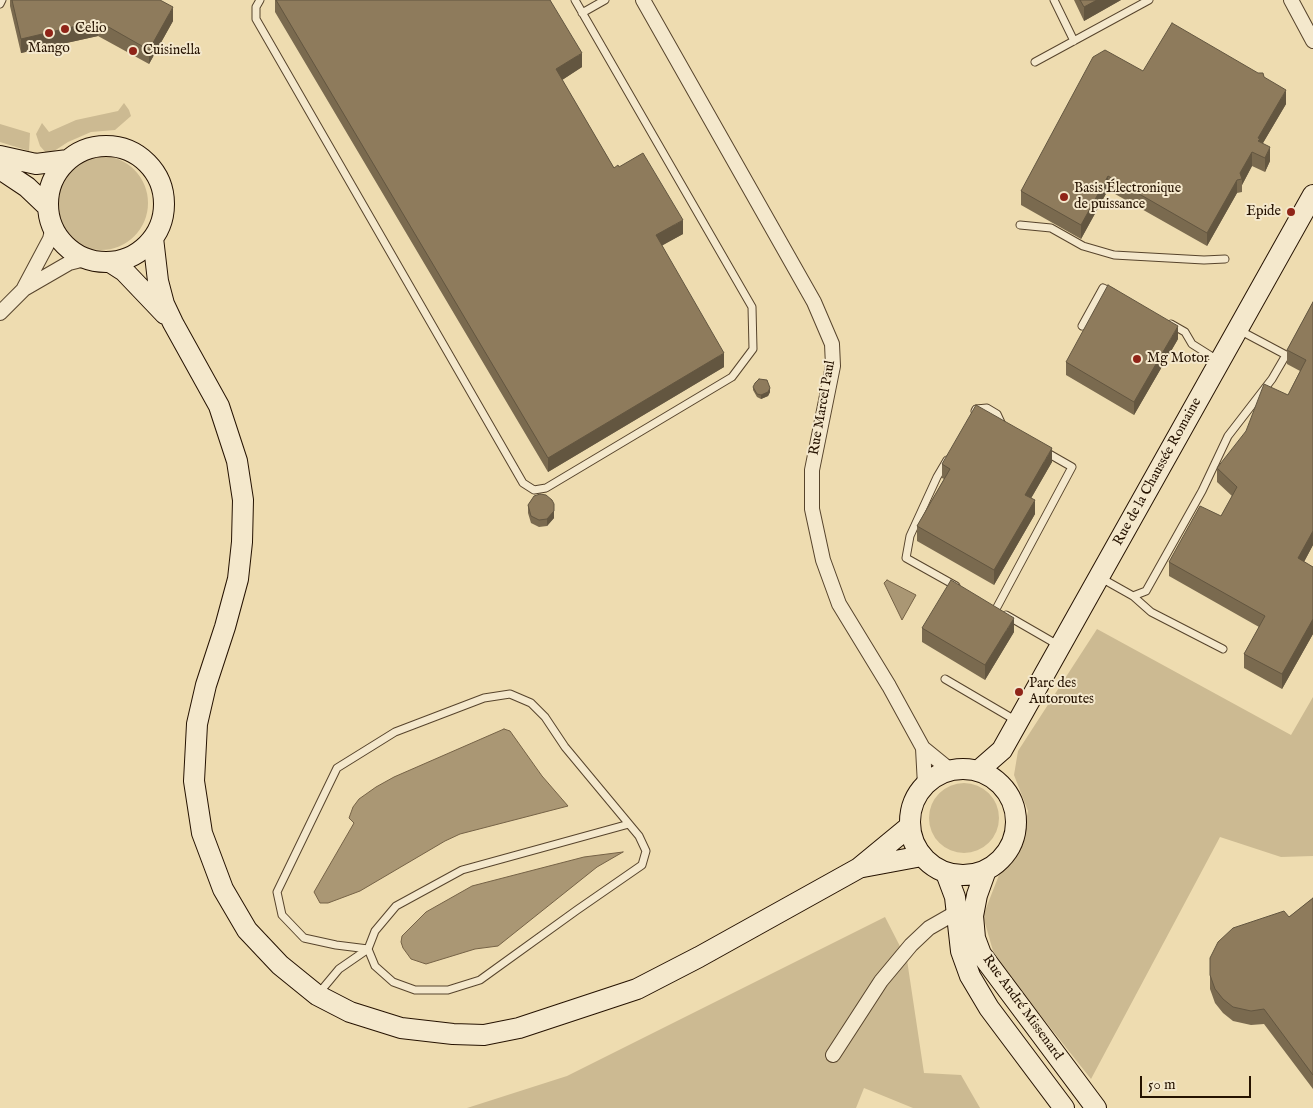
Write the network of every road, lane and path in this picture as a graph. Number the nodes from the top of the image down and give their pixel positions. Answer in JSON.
{"nodes":[{"id":1,"x":2,"y":0,"type":"edge"},
{"id":2,"x":260,"y":0,"type":"edge"},
{"id":3,"x":575,"y":0,"type":"edge"},
{"id":4,"x":605,"y":0,"type":"edge"},
{"id":5,"x":643,"y":0,"type":"edge"},
{"id":6,"x":1054,"y":0,"type":"edge"},
{"id":7,"x":1149,"y":0,"type":"edge"},
{"id":8,"x":1291,"y":0,"type":"edge"},
{"id":9,"x":0,"y":4,"type":"edge"},
{"id":10,"x":582,"y":13,"type":"junction"},
{"id":11,"x":1074,"y":41,"type":"junction"},
{"id":12,"x":1313,"y":41,"type":"edge"},
{"id":13,"x":1035,"y":62,"type":"dead end"},
{"id":14,"x":0,"y":156,"type":"edge"},
{"id":15,"x":68,"y":160,"type":"junction"},
{"id":16,"x":0,"y":169,"type":"edge"},
{"id":17,"x":1313,"y":195,"type":"edge"},
{"id":18,"x":48,"y":207,"type":"junction"},
{"id":19,"x":1020,"y":225,"type":"dead end"},
{"id":20,"x":53,"y":227,"type":"junction"},
{"id":21,"x":152,"y":238,"type":"junction"},
{"id":22,"x":86,"y":259,"type":"junction"},
{"id":23,"x":1225,"y":259,"type":"dead end"},
{"id":24,"x":110,"y":262,"type":"junction"},
{"id":25,"x":24,"y":289,"type":"junction"},
{"id":26,"x":1120,"y":296,"type":"edge"},
{"id":27,"x":0,"y":313,"type":"edge"},
{"id":28,"x":1160,"y":318,"type":"edge"},
{"id":29,"x":173,"y":322,"type":"junction"},
{"id":30,"x":1082,"y":326,"type":"dead end"},
{"id":31,"x":1238,"y":330,"type":"junction"},
{"id":32,"x":1220,"y":361,"type":"junction"},
{"id":33,"x":971,"y":418,"type":"edge"},
{"id":34,"x":1013,"y":433,"type":"edge"},
{"id":35,"x":1038,"y":448,"type":"edge"},
{"id":36,"x":952,"y":452,"type":"edge"},
{"id":37,"x":1099,"y":577,"type":"junction"},
{"id":38,"x":963,"y":591,"type":"edge"},
{"id":39,"x":1133,"y":596,"type":"junction"},
{"id":40,"x":988,"y":605,"type":"edge"},
{"id":41,"x":996,"y":610,"type":"junction"},
{"id":42,"x":1060,"y":646,"type":"junction"},
{"id":43,"x":1223,"y":649,"type":"dead end"},
{"id":44,"x":945,"y":680,"type":"dead end"},
{"id":45,"x":1018,"y":722,"type":"junction"},
{"id":46,"x":924,"y":748,"type":"junction"},
{"id":47,"x":1002,"y":750,"type":"junction"},
{"id":48,"x":950,"y":770,"type":"junction"},
{"id":49,"x":978,"y":771,"type":"junction"},
{"id":50,"x":925,"y":785,"type":"junction"},
{"id":51,"x":1003,"y":787,"type":"junction"},
{"id":52,"x":629,"y":824,"type":"junction"},
{"id":53,"x":910,"y":826,"type":"junction"},
{"id":54,"x":922,"y":856,"type":"junction"},
{"id":55,"x":859,"y":868,"type":"junction"},
{"id":56,"x":986,"y":870,"type":"junction"},
{"id":57,"x":946,"y":873,"type":"junction"},
{"id":58,"x":957,"y":912,"type":"junction"},
{"id":59,"x":368,"y":949,"type":"junction"},
{"id":60,"x":1009,"y":993,"type":"junction"},
{"id":61,"x":317,"y":996,"type":"junction"},
{"id":62,"x":989,"y":1008,"type":"junction"},
{"id":63,"x":833,"y":1055,"type":"dead end"},
{"id":64,"x":1064,"y":1108,"type":"edge"},
{"id":65,"x":1096,"y":1108,"type":"edge"}],
"edges":[{"from":1,"to":9,"type":"lane"},
{"from":2,"to":10,"type":"lane"},
{"from":3,"to":10,"type":"lane"},
{"from":4,"to":10,"type":"lane"},
{"from":5,"to":46,"type":"street","name":"Rue Marcel Paul"},
{"from":6,"to":11,"type":"lane"},
{"from":7,"to":11,"type":"lane"},
{"from":8,"to":12,"type":"street"},
{"from":11,"to":13,"type":"lane"},
{"from":14,"to":15,"type":"street"},
{"from":15,"to":18,"type":"street"},
{"from":15,"to":21,"type":"street"},
{"from":16,"to":18,"type":"street"},
{"from":17,"to":31,"type":"street","name":"Rue de la Chaussée Romaine"},
{"from":18,"to":20,"type":"street"},
{"from":19,"to":23,"type":"lane"},
{"from":20,"to":22,"type":"street"},
{"from":20,"to":25,"type":"street"},
{"from":21,"to":24,"type":"street"},
{"from":21,"to":29,"type":"street"},
{"from":22,"to":24,"type":"street"},
{"from":22,"to":25,"type":"street"},
{"from":24,"to":29,"type":"street"},
{"from":25,"to":27,"type":"street"},
{"from":26,"to":30,"type":"lane"},
{"from":28,"to":32,"type":"lane"},
{"from":29,"to":61,"type":"street"},
{"from":31,"to":32,"type":"street","name":"Rue de la Chaussée Romaine"},
{"from":31,"to":39,"type":"lane"},
{"from":32,"to":37,"type":"street","name":"Rue de la Chaussée Romaine"},
{"from":33,"to":34,"type":"lane"},
{"from":35,"to":41,"type":"lane"},
{"from":36,"to":38,"type":"lane"},
{"from":37,"to":39,"type":"lane"},
{"from":37,"to":42,"type":"street","name":"Rue de la Chaussée Romaine"},
{"from":39,"to":43,"type":"lane"},
{"from":40,"to":41,"type":"lane"},
{"from":41,"to":42,"type":"lane"},
{"from":42,"to":45,"type":"street","name":"Rue de la Chaussée Romaine"},
{"from":44,"to":45,"type":"lane"},
{"from":45,"to":47,"type":"street","name":"Rue de la Chaussée Romaine"},
{"from":46,"to":48,"type":"street","name":"Rue Marcel Paul"},
{"from":46,"to":50,"type":"street","name":"Rue Marcel Paul"},
{"from":47,"to":49,"type":"street","name":"Rue de la Chaussée Romaine"},
{"from":47,"to":51,"type":"street"},
{"from":48,"to":49,"type":"street"},
{"from":48,"to":50,"type":"street"},
{"from":49,"to":51,"type":"street"},
{"from":50,"to":53,"type":"street"},
{"from":51,"to":56,"type":"street"},
{"from":52,"to":59,"type":"lane"},
{"from":52,"to":59,"type":"lane"},
{"from":52,"to":59,"type":"lane"},
{"from":53,"to":54,"type":"street"},
{"from":53,"to":55,"type":"street"},
{"from":54,"to":55,"type":"street"},
{"from":54,"to":57,"type":"street"},
{"from":55,"to":61,"type":"street"},
{"from":56,"to":57,"type":"street"},
{"from":56,"to":60,"type":"street","name":"Rue André Missenard"},
{"from":57,"to":58,"type":"street","name":"Rue André Missenard"},
{"from":58,"to":62,"type":"street","name":"Rue André Missenard"},
{"from":58,"to":63,"type":"street"},
{"from":59,"to":61,"type":"lane"},
{"from":60,"to":62,"type":"street"},
{"from":60,"to":65,"type":"street","name":"Rue André Missenard"},
{"from":62,"to":64,"type":"street","name":"Rue André Missenard"}]}
